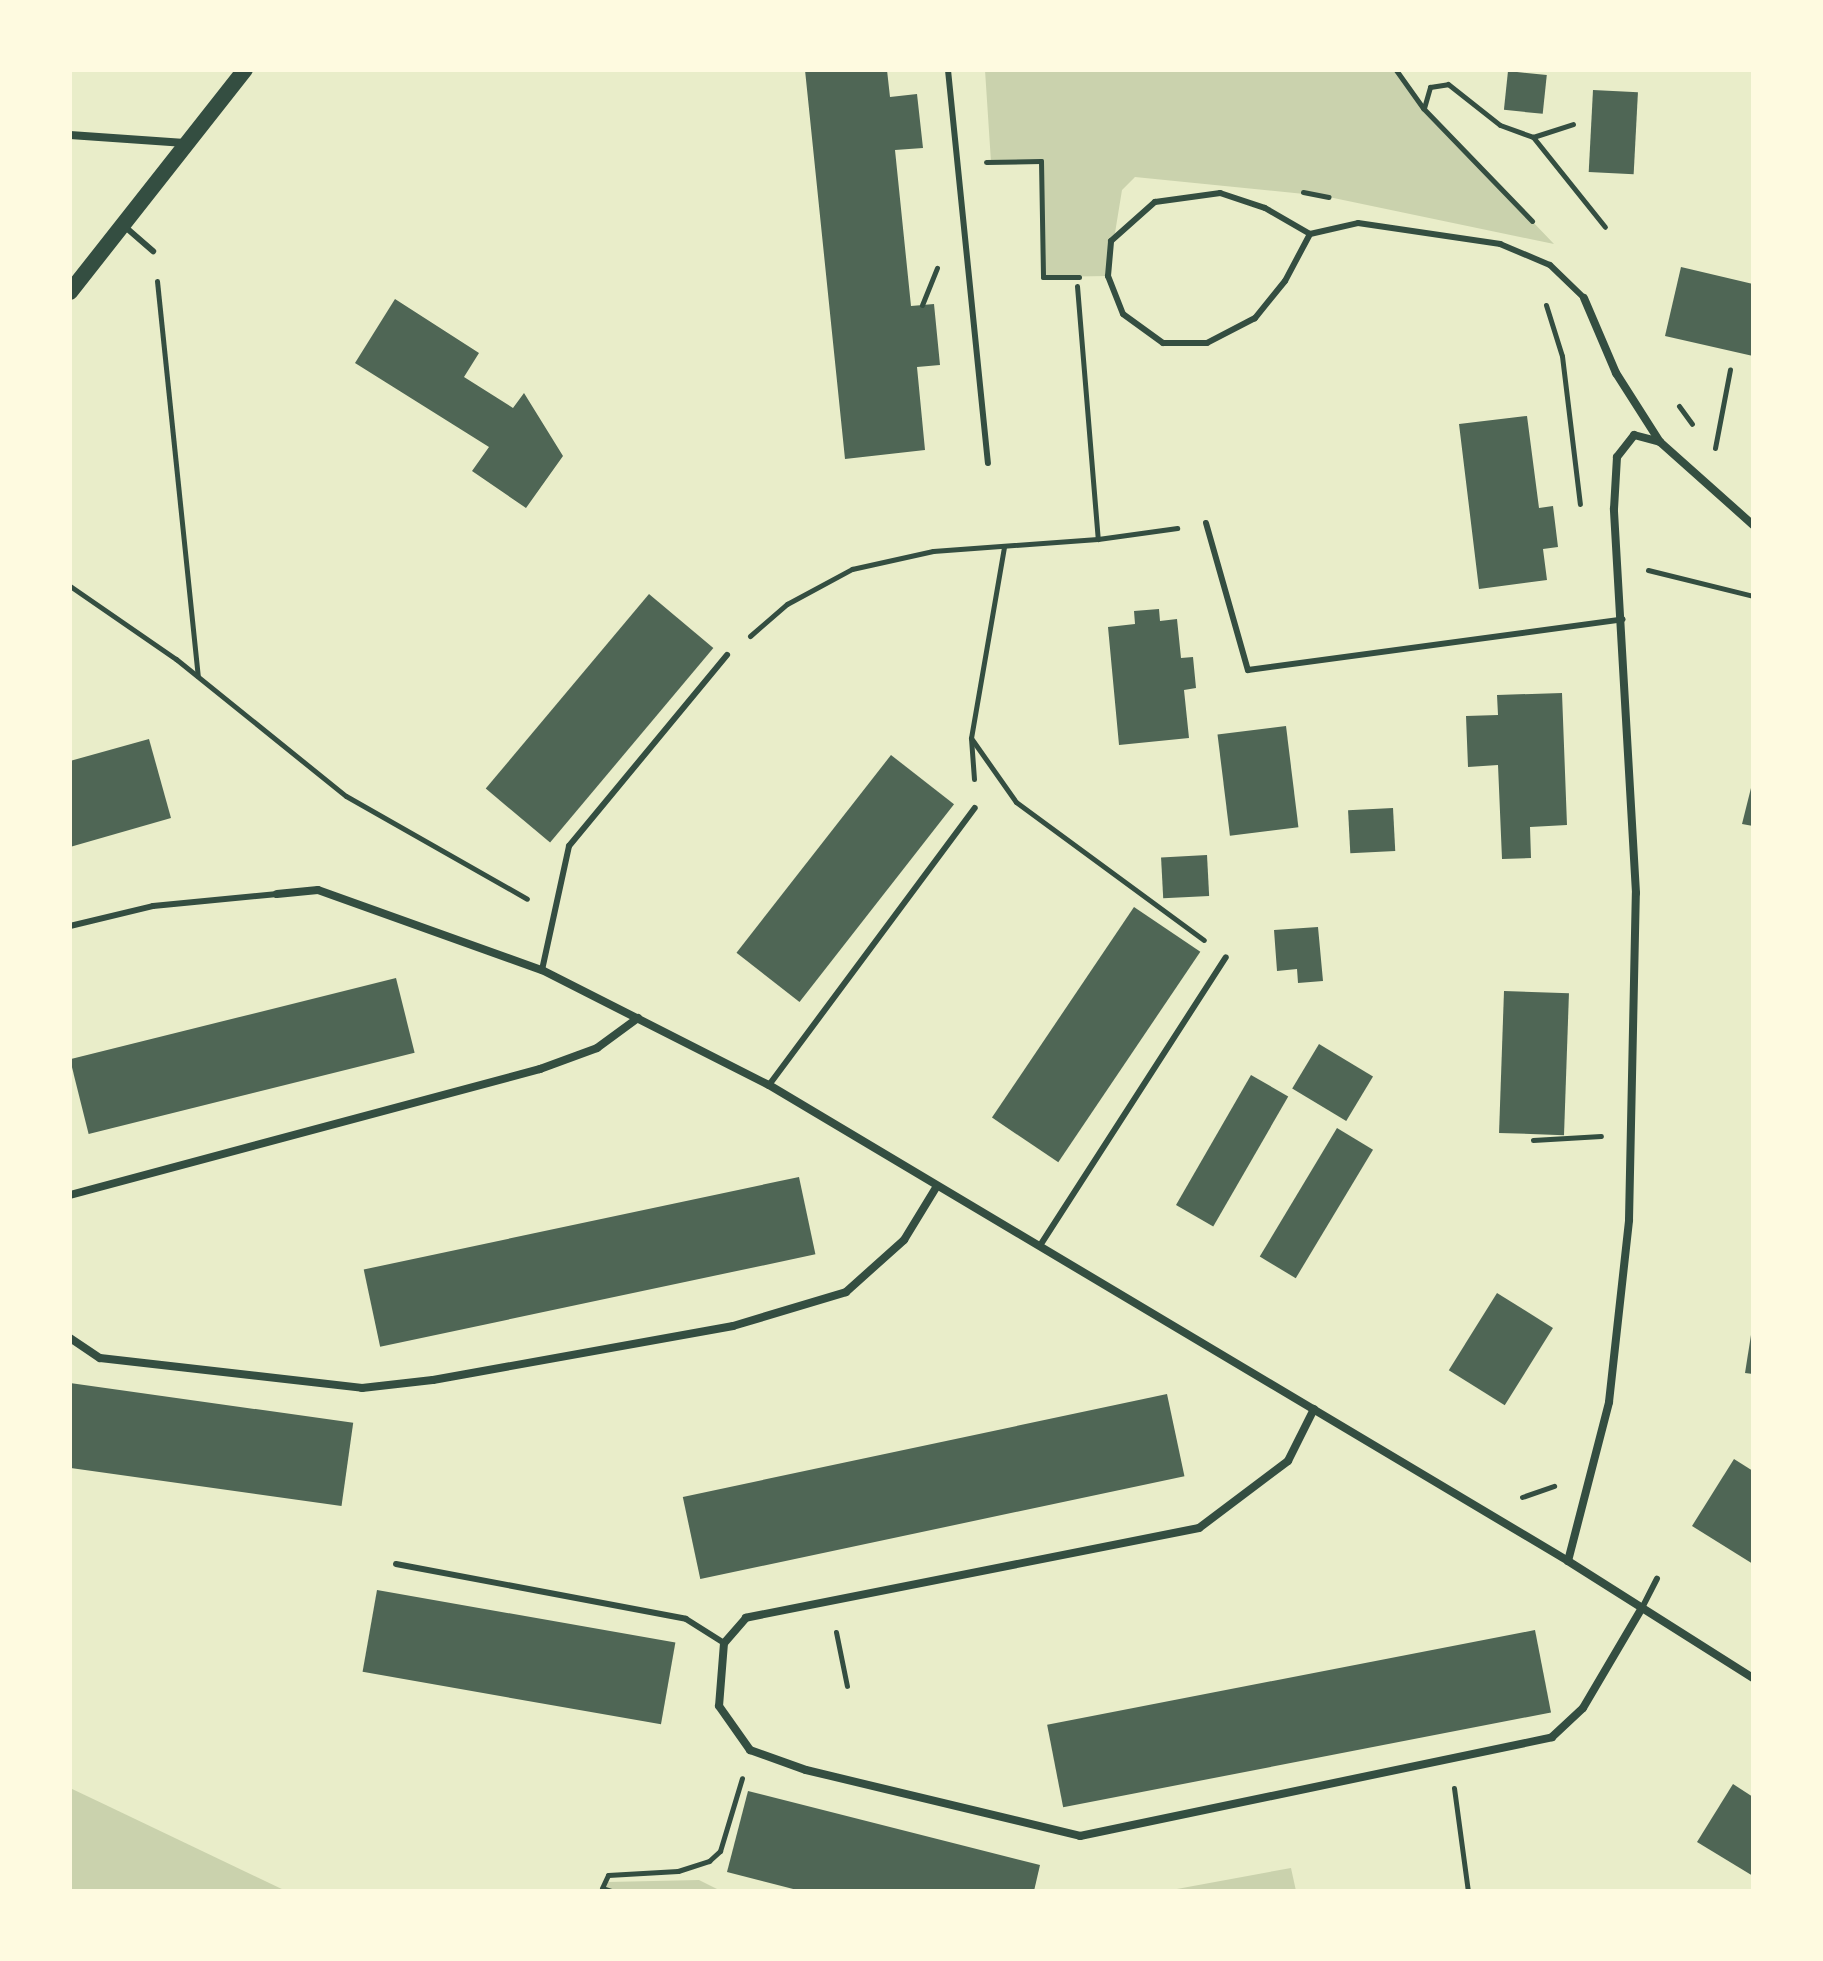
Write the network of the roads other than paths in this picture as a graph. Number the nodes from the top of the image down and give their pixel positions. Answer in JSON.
{"nodes":[{"id":1,"x":245,"y":70,"type":"edge"},
{"id":2,"x":948,"y":70,"type":"edge"},
{"id":3,"x":70,"y":135,"type":"edge"},
{"id":4,"x":189,"y":144,"type":"junction"},
{"id":5,"x":123,"y":225,"type":"junction"},
{"id":6,"x":1310,"y":234,"type":"junction"},
{"id":7,"x":153,"y":251,"type":"road end"},
{"id":8,"x":70,"y":292,"type":"edge"},
{"id":9,"x":1584,"y":298,"type":"joint"},
{"id":10,"x":1660,"y":442,"type":"junction"},
{"id":11,"x":988,"y":463,"type":"dead end"},
{"id":12,"x":1206,"y":523,"type":"road end"},
{"id":13,"x":1753,"y":525,"type":"edge"},
{"id":14,"x":1623,"y":619,"type":"junction"},
{"id":15,"x":727,"y":655,"type":"road end"},
{"id":16,"x":975,"y":808,"type":"road end"},
{"id":17,"x":277,"y":894,"type":"joint"},
{"id":18,"x":70,"y":926,"type":"edge"},
{"id":19,"x":1226,"y":957,"type":"road end"},
{"id":20,"x":542,"y":970,"type":"junction"},
{"id":21,"x":638,"y":1018,"type":"junction"},
{"id":22,"x":769,"y":1085,"type":"junction"},
{"id":23,"x":937,"y":1186,"type":"junction"},
{"id":24,"x":70,"y":1195,"type":"edge"},
{"id":25,"x":1041,"y":1244,"type":"junction"},
{"id":26,"x":70,"y":1338,"type":"edge"},
{"id":27,"x":1314,"y":1409,"type":"junction"},
{"id":28,"x":1568,"y":1561,"type":"junction"},
{"id":29,"x":396,"y":1564,"type":"dead end"},
{"id":30,"x":1657,"y":1579,"type":"dead end"},
{"id":31,"x":1642,"y":1608,"type":"junction"},
{"id":32,"x":724,"y":1643,"type":"junction"},
{"id":33,"x":1753,"y":1678,"type":"edge"}],
"edges":[{"from":1,"to":4,"type":"main road"},
{"from":2,"to":11,"type":"lane"},
{"from":3,"to":4,"type":"street"},
{"from":4,"to":5,"type":"main road"},
{"from":5,"to":7,"type":"lane"},
{"from":5,"to":8,"type":"main road"},
{"from":6,"to":6,"type":"lane"},
{"from":6,"to":9,"type":"lane"},
{"from":9,"to":10,"type":"street"},
{"from":10,"to":13,"type":"street"},
{"from":10,"to":14,"type":"street"},
{"from":12,"to":14,"type":"lane"},
{"from":14,"to":28,"type":"street"},
{"from":15,"to":20,"type":"lane"},
{"from":16,"to":22,"type":"lane"},
{"from":17,"to":18,"type":"lane"},
{"from":17,"to":20,"type":"street"},
{"from":19,"to":25,"type":"lane"},
{"from":20,"to":21,"type":"street"},
{"from":21,"to":22,"type":"street"},
{"from":21,"to":24,"type":"street"},
{"from":22,"to":23,"type":"street"},
{"from":23,"to":25,"type":"street"},
{"from":23,"to":26,"type":"street"},
{"from":25,"to":27,"type":"street"},
{"from":27,"to":28,"type":"street"},
{"from":27,"to":32,"type":"street"},
{"from":28,"to":31,"type":"street"},
{"from":29,"to":32,"type":"lane"},
{"from":30,"to":31,"type":"lane"},
{"from":31,"to":32,"type":"street"},
{"from":31,"to":33,"type":"street"}]}
